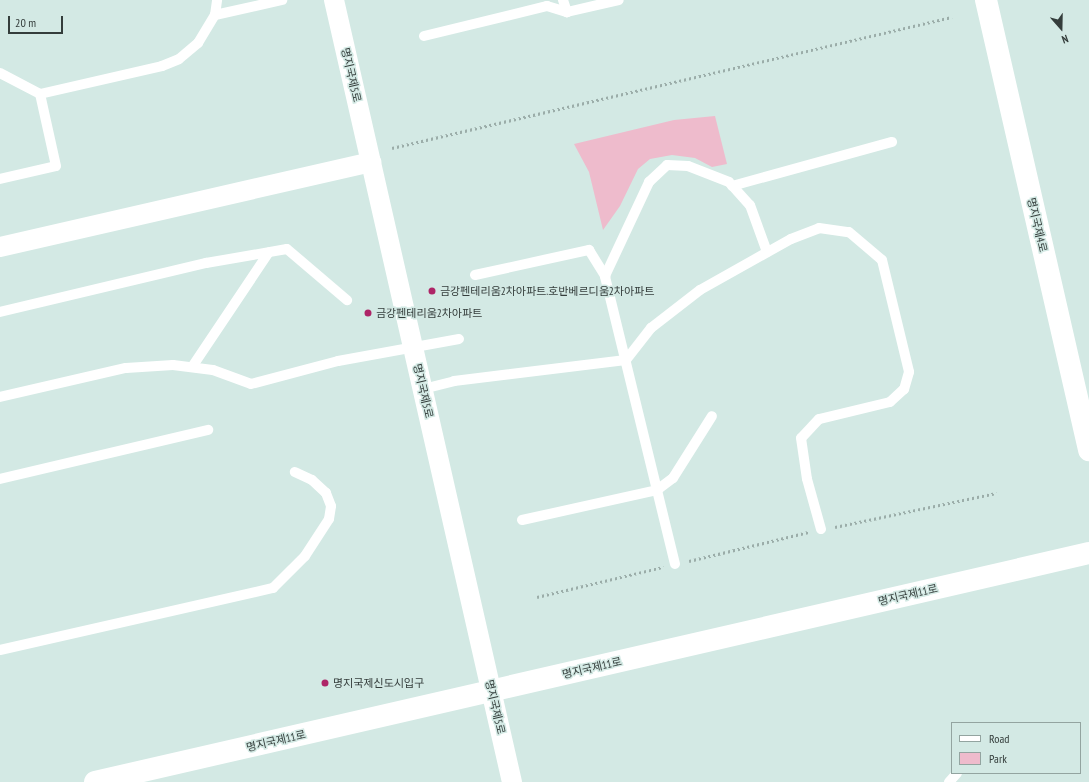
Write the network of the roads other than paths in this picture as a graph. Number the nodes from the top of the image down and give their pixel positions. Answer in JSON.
{"nodes":[{"id":1,"x":217,"y":0,"type":"edge"},
{"id":2,"x":282,"y":0,"type":"edge"},
{"id":3,"x":334,"y":0,"type":"edge"},
{"id":4,"x":563,"y":0,"type":"edge"},
{"id":5,"x":619,"y":0,"type":"edge"},
{"id":6,"x":986,"y":0,"type":"edge"},
{"id":7,"x":566,"y":12,"type":"junction"},
{"id":8,"x":215,"y":14,"type":"junction"},
{"id":9,"x":424,"y":36,"type":"dead end"},
{"id":10,"x":0,"y":73,"type":"edge"},
{"id":11,"x":40,"y":94,"type":"junction"},
{"id":12,"x":892,"y":142,"type":"dead end"},
{"id":13,"x":371,"y":162,"type":"junction"},
{"id":14,"x":0,"y":179,"type":"edge"},
{"id":15,"x":732,"y":186,"type":"junction"},
{"id":16,"x":0,"y":247,"type":"edge"},
{"id":17,"x":269,"y":252,"type":"junction"},
{"id":18,"x":767,"y":252,"type":"junction"},
{"id":19,"x":475,"y":275,"type":"dead end"},
{"id":20,"x":605,"y":276,"type":"junction"},
{"id":21,"x":346,"y":300,"type":"dead end"},
{"id":22,"x":0,"y":312,"type":"edge"},
{"id":23,"x":458,"y":339,"type":"dead end"},
{"id":24,"x":413,"y":346,"type":"junction"},
{"id":25,"x":626,"y":360,"type":"junction"},
{"id":26,"x":192,"y":367,"type":"junction"},
{"id":27,"x":423,"y":389,"type":"junction"},
{"id":28,"x":0,"y":398,"type":"edge"},
{"id":29,"x":712,"y":416,"type":"dead end"},
{"id":30,"x":208,"y":430,"type":"dead end"},
{"id":31,"x":1089,"y":450,"type":"edge"},
{"id":32,"x":295,"y":472,"type":"dead end"},
{"id":33,"x":0,"y":479,"type":"edge"},
{"id":34,"x":657,"y":490,"type":"junction"},
{"id":35,"x":522,"y":520,"type":"dead end"},
{"id":36,"x":821,"y":530,"type":"dead end"},
{"id":37,"x":1089,"y":553,"type":"edge"},
{"id":38,"x":675,"y":564,"type":"road end"},
{"id":39,"x":0,"y":650,"type":"edge"},
{"id":40,"x":492,"y":692,"type":"junction"},
{"id":41,"x":956,"y":774,"type":"edge"},
{"id":42,"x":95,"y":782,"type":"edge"},
{"id":43,"x":512,"y":782,"type":"edge"},
{"id":44,"x":949,"y":782,"type":"edge"}],
"edges":[{"from":1,"to":8,"type":"lane"},
{"from":2,"to":8,"type":"lane"},
{"from":3,"to":13,"type":"street","name":"명지국제5로"},
{"from":4,"to":7,"type":"lane"},
{"from":5,"to":7,"type":"lane"},
{"from":6,"to":31,"type":"main road","name":"명지국제4로"},
{"from":7,"to":9,"type":"lane"},
{"from":8,"to":11,"type":"lane"},
{"from":10,"to":11,"type":"lane"},
{"from":11,"to":14,"type":"lane"},
{"from":12,"to":15,"type":"lane"},
{"from":13,"to":16,"type":"street"},
{"from":13,"to":24,"type":"street","name":"명지국제5로"},
{"from":15,"to":18,"type":"lane"},
{"from":15,"to":20,"type":"lane"},
{"from":17,"to":21,"type":"lane"},
{"from":17,"to":22,"type":"lane"},
{"from":17,"to":26,"type":"lane"},
{"from":18,"to":25,"type":"lane"},
{"from":18,"to":36,"type":"lane"},
{"from":19,"to":20,"type":"lane"},
{"from":20,"to":25,"type":"lane"},
{"from":23,"to":24,"type":"lane"},
{"from":24,"to":26,"type":"lane"},
{"from":24,"to":27,"type":"street","name":"명지국제5로"},
{"from":25,"to":27,"type":"lane"},
{"from":25,"to":34,"type":"lane"},
{"from":26,"to":28,"type":"lane"},
{"from":27,"to":40,"type":"street","name":"명지국제5로"},
{"from":29,"to":34,"type":"lane"},
{"from":30,"to":33,"type":"lane"},
{"from":32,"to":39,"type":"lane"},
{"from":34,"to":35,"type":"lane"},
{"from":34,"to":38,"type":"lane"},
{"from":37,"to":40,"type":"main road","name":"명지국제11로"},
{"from":40,"to":42,"type":"main road","name":"명지국제11로"},
{"from":40,"to":43,"type":"street","name":"명지국제5로"},
{"from":41,"to":44,"type":"lane"}]}
